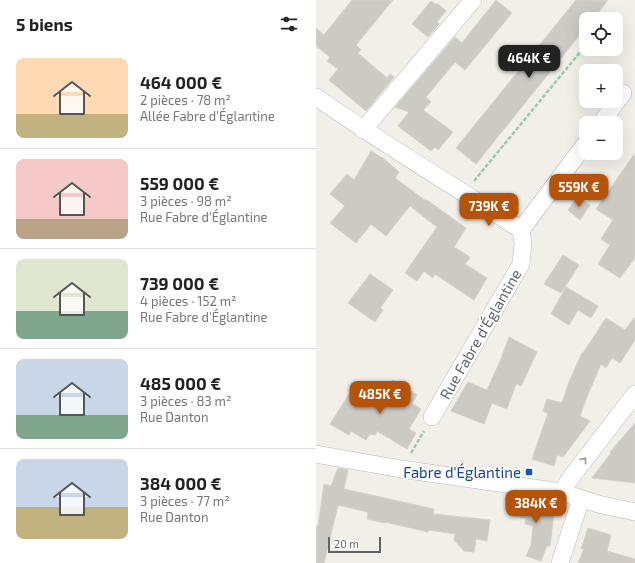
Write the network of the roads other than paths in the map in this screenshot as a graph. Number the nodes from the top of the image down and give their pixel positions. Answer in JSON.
{"nodes":[{"id":1,"x":473,"y":0,"type":"edge"},
{"id":2,"x":316,"y":97,"type":"edge"},
{"id":3,"x":363,"y":130,"type":"junction"},
{"id":4,"x":579,"y":152,"type":"edge"},
{"id":5,"x":521,"y":230,"type":"junction"},
{"id":6,"x":635,"y":394,"type":"edge"},
{"id":7,"x":432,"y":417,"type":"dead end"},
{"id":8,"x":316,"y":454,"type":"edge"},
{"id":9,"x":561,"y":492,"type":"junction"},
{"id":10,"x":581,"y":499,"type":"junction"},
{"id":11,"x":635,"y":512,"type":"edge"},
{"id":12,"x":560,"y":563,"type":"edge"}],
"edges":[{"from":1,"to":3,"type":"street"},
{"from":2,"to":3,"type":"street"},
{"from":3,"to":5,"type":"street"},
{"from":4,"to":5,"type":"street"},
{"from":5,"to":7,"type":"street","name":"Rue Fabre d'Églantine"},
{"from":9,"to":6,"type":"street","one_way":true},
{"from":8,"to":9,"type":"street"},
{"from":9,"to":10,"type":"street"},
{"from":10,"to":11,"type":"street"},
{"from":10,"to":12,"type":"street"}]}
